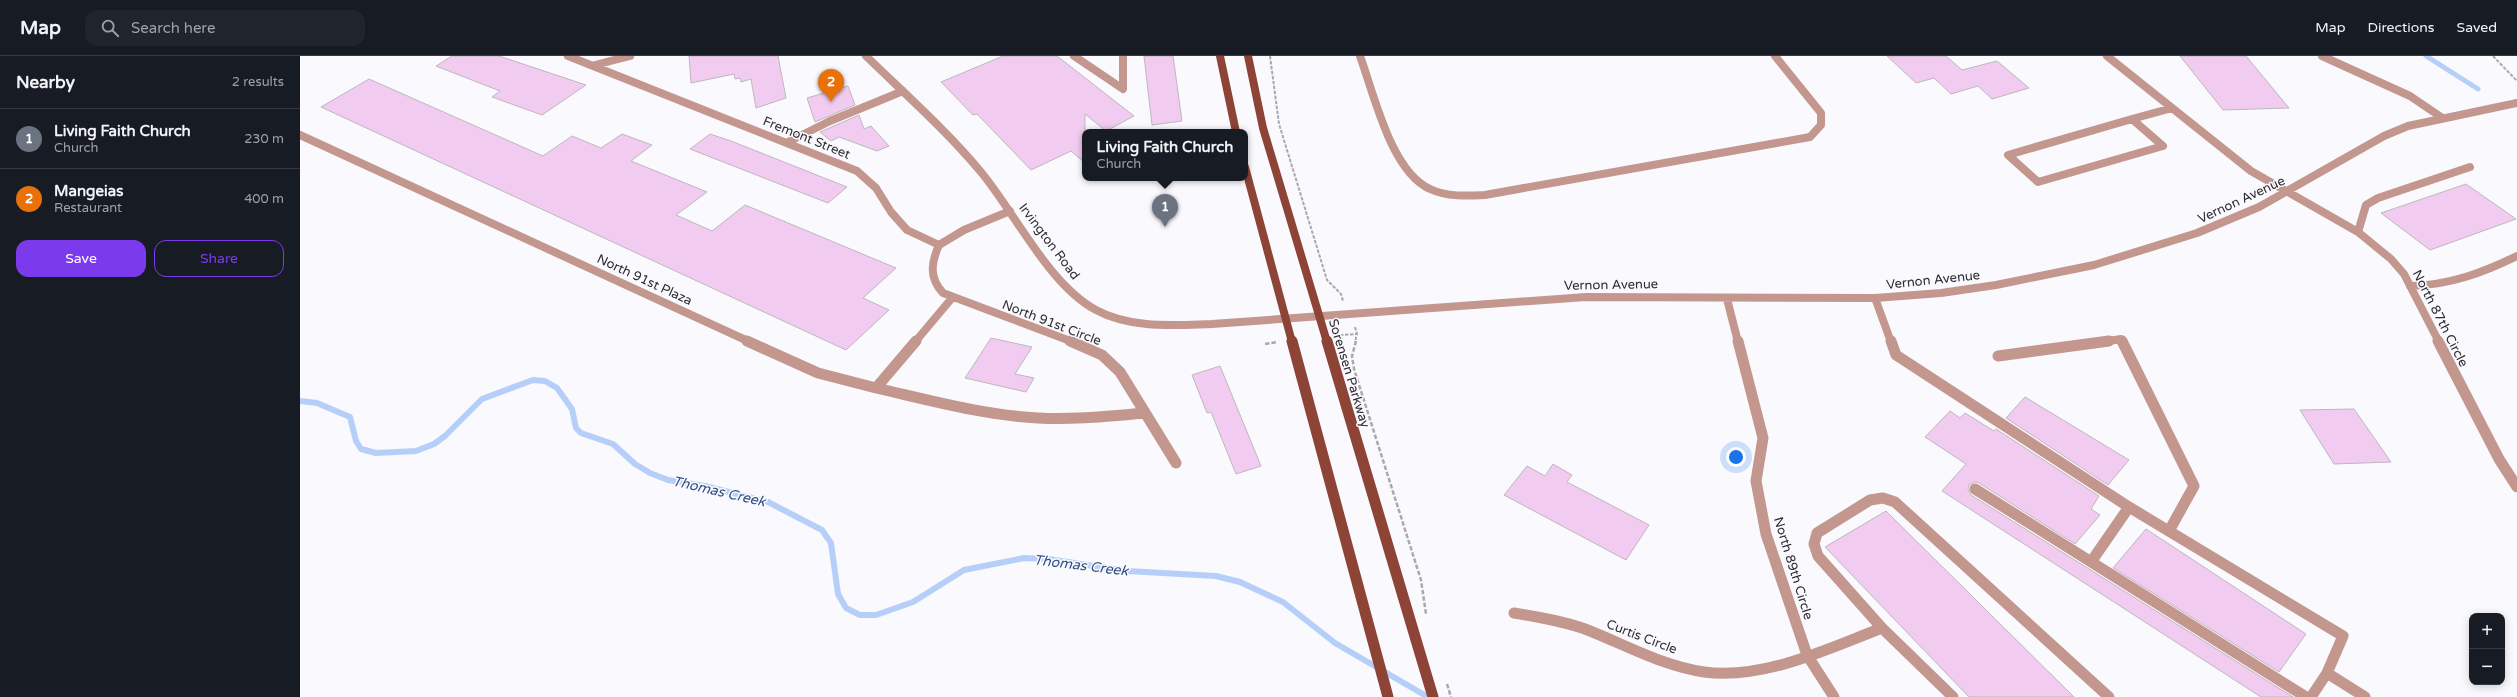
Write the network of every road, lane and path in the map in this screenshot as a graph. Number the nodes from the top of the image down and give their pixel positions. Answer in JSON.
{"nodes":[{"id":1,"x":568,"y":56,"type":"edge"},
{"id":2,"x":598,"y":56,"type":"edge"},
{"id":3,"x":630,"y":56,"type":"edge"},
{"id":4,"x":866,"y":56,"type":"edge"},
{"id":5,"x":1074,"y":56,"type":"edge"},
{"id":6,"x":1123,"y":56,"type":"edge"},
{"id":7,"x":1220,"y":56,"type":"edge"},
{"id":8,"x":1248,"y":56,"type":"edge"},
{"id":9,"x":1270,"y":56,"type":"edge"},
{"id":10,"x":1360,"y":56,"type":"edge"},
{"id":11,"x":1775,"y":56,"type":"edge"},
{"id":12,"x":2107,"y":56,"type":"edge"},
{"id":13,"x":2322,"y":56,"type":"edge"},
{"id":14,"x":2493,"y":56,"type":"edge"},
{"id":15,"x":595,"y":65,"type":"junction"},
{"id":16,"x":2517,"y":81,"type":"edge"},
{"id":17,"x":903,"y":91,"type":"junction"},
{"id":18,"x":2517,"y":103,"type":"edge"},
{"id":19,"x":2172,"y":108,"type":"junction"},
{"id":20,"x":2441,"y":118,"type":"junction"},
{"id":21,"x":2132,"y":119,"type":"junction"},
{"id":22,"x":1235,"y":129,"type":"edge"},
{"id":23,"x":300,"y":135,"type":"edge"},
{"id":24,"x":788,"y":142,"type":"junction"},
{"id":25,"x":2470,"y":167,"type":"dead end"},
{"id":26,"x":1248,"y":178,"type":"edge"},
{"id":27,"x":2289,"y":191,"type":"junction"},
{"id":28,"x":1010,"y":211,"type":"junction"},
{"id":29,"x":2358,"y":232,"type":"junction"},
{"id":30,"x":939,"y":245,"type":"junction"},
{"id":31,"x":2517,"y":256,"type":"edge"},
{"id":32,"x":2410,"y":286,"type":"junction"},
{"id":33,"x":1341,"y":294,"type":"dead end"},
{"id":34,"x":952,"y":298,"type":"junction"},
{"id":35,"x":1875,"y":298,"type":"junction"},
{"id":36,"x":1727,"y":299,"type":"junction"},
{"id":37,"x":1317,"y":315,"type":"junction"},
{"id":38,"x":1286,"y":318,"type":"junction"},
{"id":39,"x":1357,"y":334,"type":"dead end"},
{"id":40,"x":1998,"y":356,"type":"dead end"},
{"id":41,"x":876,"y":388,"type":"junction"},
{"id":42,"x":1145,"y":413,"type":"junction"},
{"id":43,"x":1176,"y":463,"type":"dead end"},
{"id":44,"x":2517,"y":487,"type":"edge"},
{"id":45,"x":1976,"y":489,"type":"dead end"},
{"id":46,"x":2129,"y":507,"type":"junction"},
{"id":47,"x":2169,"y":530,"type":"junction"},
{"id":48,"x":2091,"y":562,"type":"junction"},
{"id":49,"x":1514,"y":613,"type":"dead end"},
{"id":50,"x":1428,"y":621,"type":"dead end"},
{"id":51,"x":1882,"y":628,"type":"junction"},
{"id":52,"x":1807,"y":655,"type":"junction"},
{"id":53,"x":2327,"y":673,"type":"junction"},
{"id":54,"x":1388,"y":697,"type":"edge"},
{"id":55,"x":1433,"y":697,"type":"edge"},
{"id":56,"x":1834,"y":697,"type":"edge"},
{"id":57,"x":1953,"y":697,"type":"edge"},
{"id":58,"x":2109,"y":697,"type":"edge"},
{"id":59,"x":2306,"y":697,"type":"edge"},
{"id":60,"x":2311,"y":697,"type":"edge"},
{"id":61,"x":2365,"y":697,"type":"edge"}],
"edges":[{"from":1,"to":15,"type":"street","name":"Fremont Street"},
{"from":2,"to":15,"type":"street"},
{"from":3,"to":15,"type":"street"},
{"from":4,"to":17,"type":"street","name":"Irvington Road"},
{"from":5,"to":6,"type":"street"},
{"from":7,"to":22,"type":"main road"},
{"from":8,"to":37,"type":"main road","name":"Sorensen Parkway"},
{"from":9,"to":33,"type":"path"},
{"from":10,"to":11,"type":"street"},
{"from":12,"to":19,"type":"street","name":"North 87th Circle"},
{"from":13,"to":20,"type":"street"},
{"from":14,"to":16,"type":"path"},
{"from":15,"to":24,"type":"street","name":"Fremont Street"},
{"from":17,"to":24,"type":"street"},
{"from":17,"to":28,"type":"street","name":"Irvington Road"},
{"from":18,"to":20,"type":"street","name":"Vernon Avenue"},
{"from":19,"to":21,"type":"street"},
{"from":19,"to":27,"type":"street","name":"North 87th Circle"},
{"from":20,"to":27,"type":"street","name":"Vernon Avenue"},
{"from":21,"to":21,"type":"street"},
{"from":23,"to":41,"type":"street","name":"North 91st Plaza"},
{"from":24,"to":30,"type":"street","name":"Fremont Street"},
{"from":25,"to":29,"type":"street"},
{"from":26,"to":38,"type":"main road"},
{"from":27,"to":29,"type":"street","name":"North 87th Circle"},
{"from":27,"to":35,"type":"street","name":"Vernon Avenue"},
{"from":28,"to":30,"type":"street"},
{"from":28,"to":38,"type":"street","name":"Irvington Road"},
{"from":29,"to":32,"type":"street","name":"North 87th Circle"},
{"from":30,"to":34,"type":"street","name":"North 91st Circle"},
{"from":31,"to":32,"type":"street"},
{"from":32,"to":44,"type":"street","name":"North 87th Circle"},
{"from":34,"to":41,"type":"street"},
{"from":34,"to":42,"type":"street","name":"North 91st Circle"},
{"from":35,"to":36,"type":"street","name":"Vernon Avenue"},
{"from":35,"to":46,"type":"street"},
{"from":36,"to":37,"type":"street","name":"Vernon Avenue"},
{"from":36,"to":52,"type":"street","name":"North 89th Circle"},
{"from":37,"to":38,"type":"street","name":"Irvington Road"},
{"from":37,"to":55,"type":"main road","name":"Sorensen Parkway"},
{"from":38,"to":54,"type":"main road"},
{"from":39,"to":50,"type":"path"},
{"from":40,"to":47,"type":"street"},
{"from":41,"to":42,"type":"street","name":"North 91st Plaza"},
{"from":42,"to":43,"type":"street","name":"North 91st Circle"},
{"from":45,"to":48,"type":"street"},
{"from":46,"to":47,"type":"street"},
{"from":46,"to":48,"type":"street"},
{"from":47,"to":53,"type":"street"},
{"from":48,"to":59,"type":"street"},
{"from":49,"to":52,"type":"street","name":"Curtis Circle"},
{"from":51,"to":52,"type":"street","name":"Curtis Circle"},
{"from":51,"to":57,"type":"street"},
{"from":51,"to":58,"type":"street"},
{"from":52,"to":56,"type":"street","name":"North 89th Circle"},
{"from":53,"to":60,"type":"street"},
{"from":53,"to":61,"type":"street"}]}
